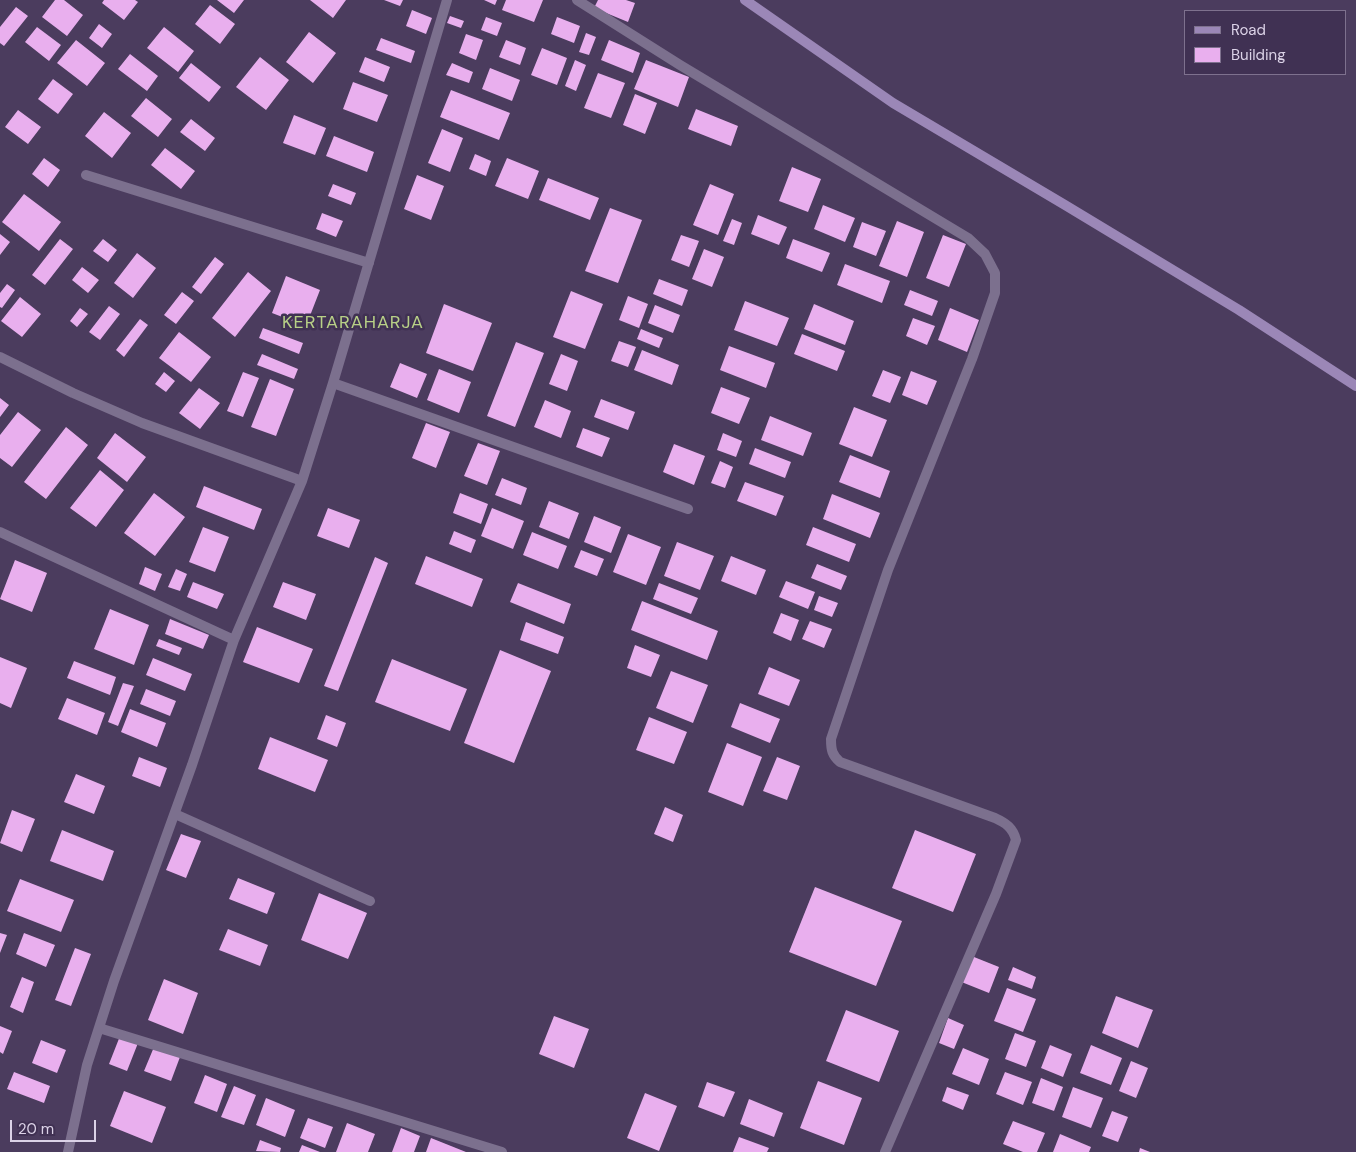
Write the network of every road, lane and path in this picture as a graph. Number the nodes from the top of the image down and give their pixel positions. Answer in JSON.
{"nodes":[{"id":1,"x":447,"y":0,"type":"edge"},
{"id":2,"x":577,"y":0,"type":"edge"},
{"id":3,"x":745,"y":0,"type":"edge"},
{"id":4,"x":86,"y":176,"type":"dead end"},
{"id":5,"x":369,"y":263,"type":"junction"},
{"id":6,"x":0,"y":357,"type":"edge"},
{"id":7,"x":333,"y":383,"type":"junction"},
{"id":8,"x":1356,"y":386,"type":"edge"},
{"id":9,"x":302,"y":481,"type":"junction"},
{"id":10,"x":688,"y":509,"type":"dead end"},
{"id":11,"x":0,"y":532,"type":"edge"},
{"id":12,"x":234,"y":640,"type":"junction"},
{"id":13,"x":175,"y":814,"type":"junction"},
{"id":14,"x":370,"y":901,"type":"dead end"},
{"id":15,"x":99,"y":1028,"type":"junction"},
{"id":16,"x":68,"y":1152,"type":"edge"},
{"id":17,"x":502,"y":1152,"type":"edge"},
{"id":18,"x":885,"y":1152,"type":"edge"}],
"edges":[{"from":1,"to":5,"type":"street"},
{"from":2,"to":18,"type":"street"},
{"from":3,"to":8,"type":"main road"},
{"from":4,"to":5,"type":"street"},
{"from":5,"to":7,"type":"street"},
{"from":6,"to":9,"type":"street"},
{"from":7,"to":9,"type":"street"},
{"from":7,"to":10,"type":"street"},
{"from":9,"to":12,"type":"street"},
{"from":11,"to":12,"type":"street"},
{"from":12,"to":13,"type":"street"},
{"from":13,"to":14,"type":"street"},
{"from":13,"to":15,"type":"street"},
{"from":15,"to":16,"type":"street"},
{"from":15,"to":17,"type":"street"}]}
